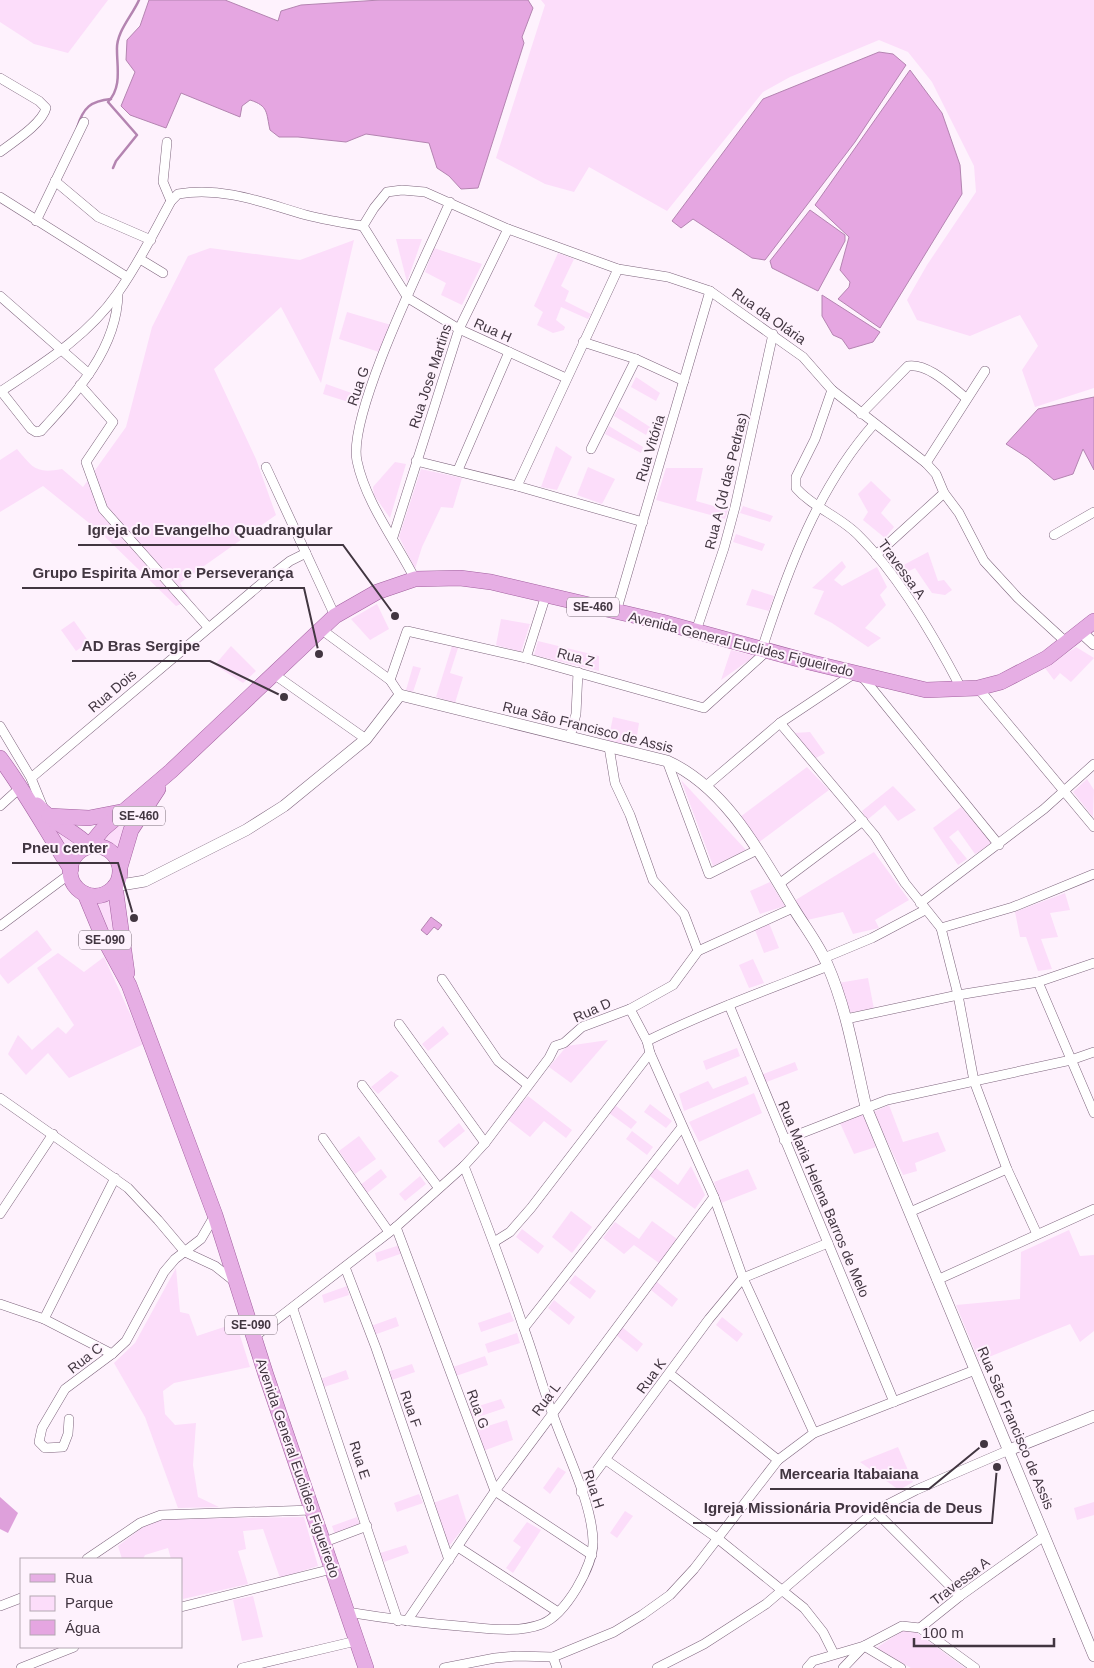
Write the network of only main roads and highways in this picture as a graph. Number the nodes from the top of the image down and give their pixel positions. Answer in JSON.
{"nodes":[{"id":1,"x":1094,"y":620,"type":"edge"},
{"id":2,"x":0,"y":758,"type":"edge"},
{"id":3,"x":171,"y":771,"type":"junction"},
{"id":4,"x":23,"y":783,"type":"junction"},
{"id":5,"x":122,"y":812,"type":"junction"},
{"id":6,"x":45,"y":815,"type":"junction"},
{"id":7,"x":92,"y":847,"type":"junction"},
{"id":8,"x":120,"y":867,"type":"junction"},
{"id":9,"x":71,"y":871,"type":"junction"},
{"id":10,"x":115,"y":886,"type":"junction"},
{"id":11,"x":85,"y":894,"type":"junction"},
{"id":12,"x":129,"y":984,"type":"junction"},
{"id":13,"x":366,"y":1668,"type":"edge"}],
"edges":[{"from":1,"to":3,"type":"main road","name":"Avenida General Euclides Figueiredo","number":"SE-460"},
{"from":2,"to":4,"type":"main road"},
{"from":3,"to":5,"type":"main road","name":"Avenida General Euclides Figueiredo","number":"SE-460"},
{"from":3,"to":8,"type":"main road","name":"Avenida General Euclides Figueiredo","number":"SE-460"},
{"from":4,"to":6,"type":"main road"},
{"from":4,"to":9,"type":"main road"},
{"from":5,"to":6,"type":"main road"},
{"from":5,"to":7,"type":"main road","name":"Avenida General Euclides Figueiredo","number":"SE-460"},
{"from":6,"to":7,"type":"main road"},
{"from":7,"to":8,"type":"main road"},
{"from":7,"to":9,"type":"main road"},
{"from":8,"to":10,"type":"main road"},
{"from":9,"to":11,"type":"main road"},
{"from":10,"to":11,"type":"main road"},
{"from":10,"to":12,"type":"main road","name":"Avenida General Euclides Figueiredo","number":"SE-090"},
{"from":11,"to":12,"type":"main road","name":"Avenida General Euclides Figueiredo","number":"SE-090"},
{"from":12,"to":13,"type":"main road","name":"Avenida General Euclides Figueiredo","number":"SE-090"}]}
